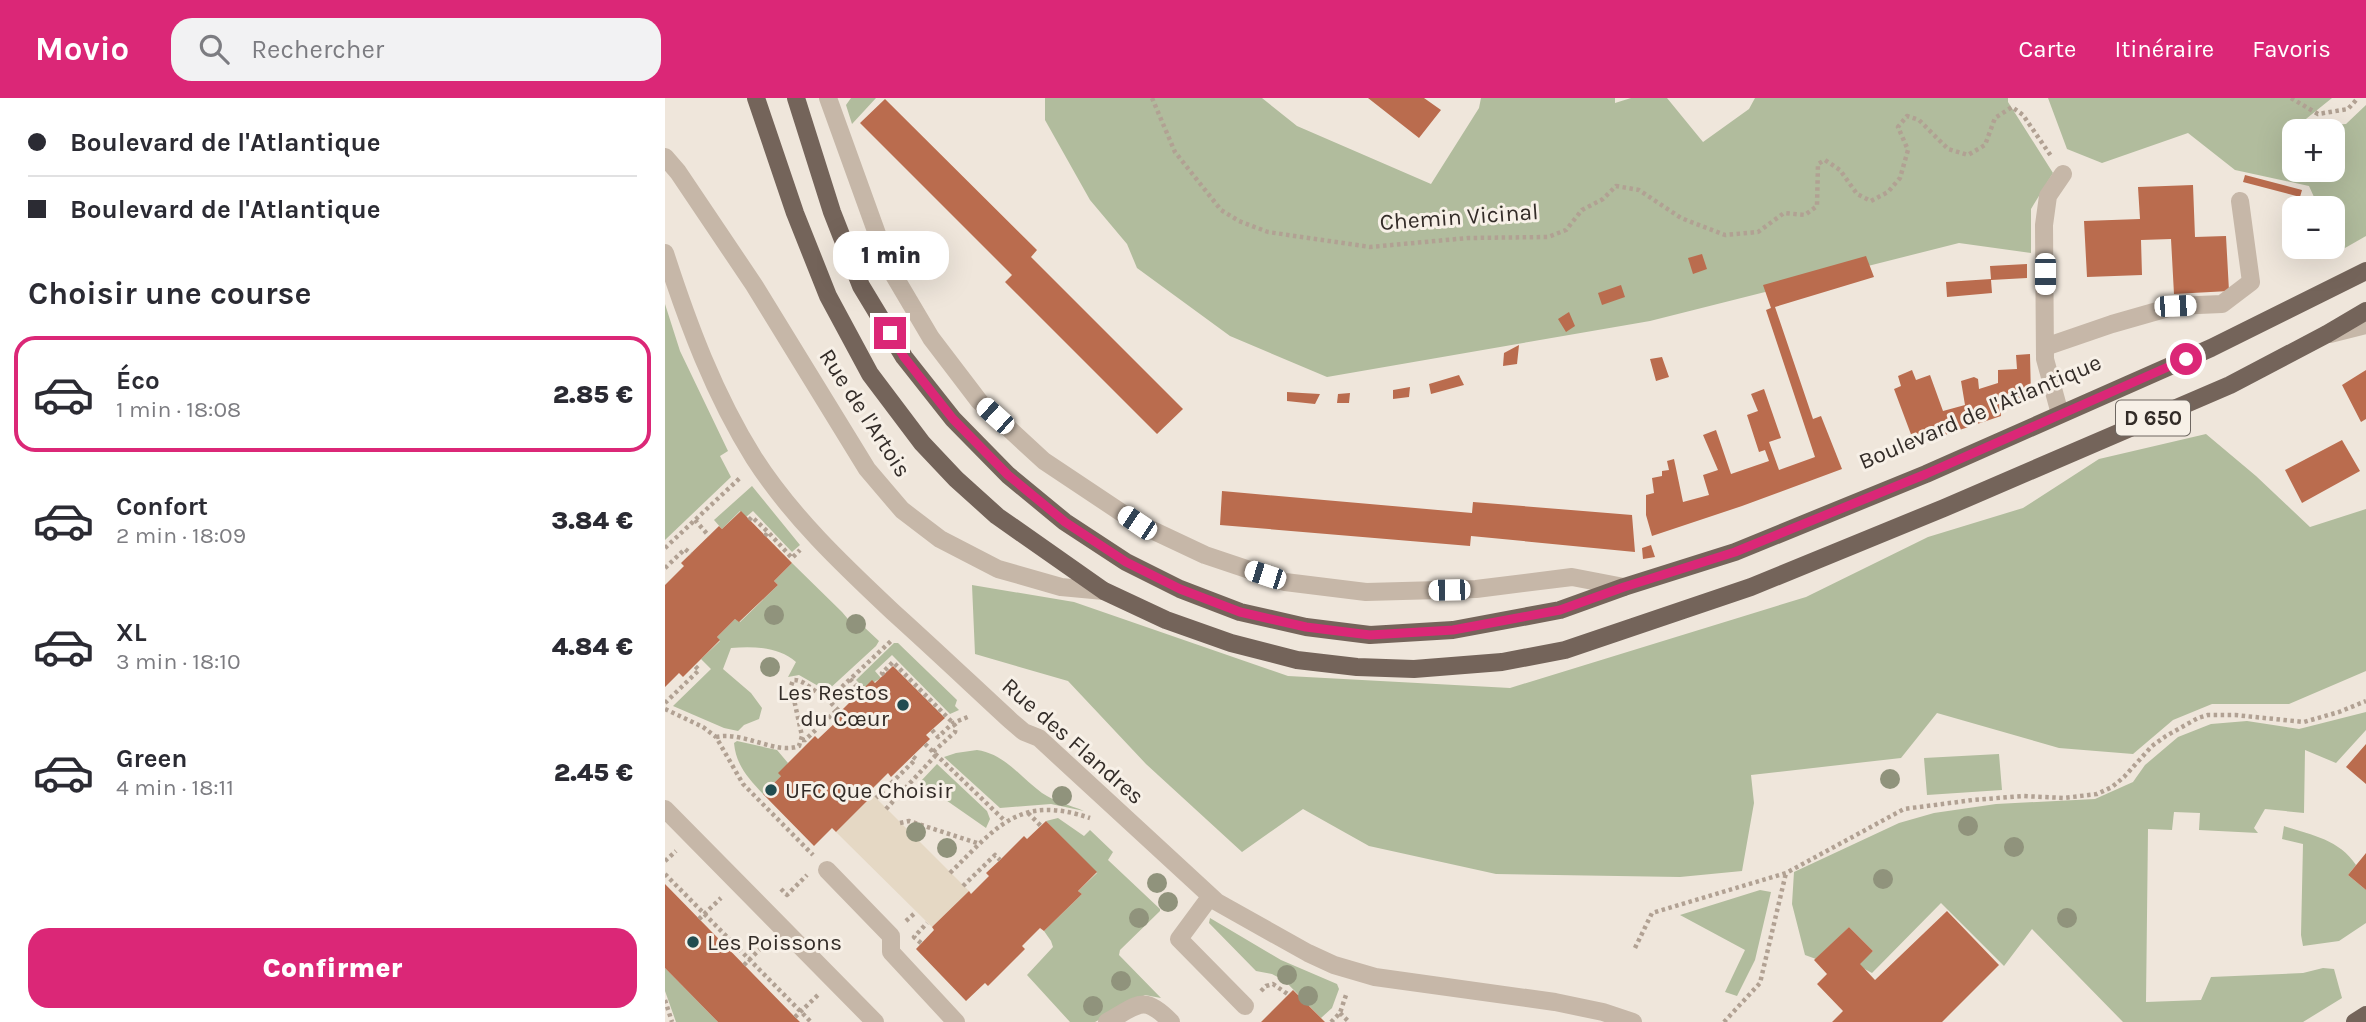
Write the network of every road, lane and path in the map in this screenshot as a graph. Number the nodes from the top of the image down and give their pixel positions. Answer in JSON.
{"nodes":[{"id":1,"x":755,"y":98,"type":"edge"},
{"id":2,"x":796,"y":98,"type":"edge"},
{"id":3,"x":828,"y":98,"type":"edge"},
{"id":4,"x":1152,"y":98,"type":"edge"},
{"id":5,"x":2291,"y":98,"type":"edge"},
{"id":6,"x":2358,"y":98,"type":"edge"},
{"id":7,"x":665,"y":157,"type":"edge"},
{"id":8,"x":2063,"y":174,"type":"joint"},
{"id":9,"x":2239,"y":201,"type":"dead end"},
{"id":10,"x":665,"y":253,"type":"edge"},
{"id":11,"x":2366,"y":271,"type":"edge"},
{"id":12,"x":2366,"y":311,"type":"edge"},
{"id":13,"x":2366,"y":325,"type":"edge"},
{"id":14,"x":2327,"y":334,"type":"junction"},
{"id":15,"x":2045,"y":347,"type":"junction"},
{"id":16,"x":2060,"y":414,"type":"junction"},
{"id":17,"x":746,"y":472,"type":"dead end"},
{"id":18,"x":695,"y":520,"type":"junction"},
{"id":19,"x":749,"y":520,"type":"dead end"},
{"id":20,"x":709,"y":536,"type":"dead end"},
{"id":21,"x":665,"y":548,"type":"edge"},
{"id":22,"x":691,"y":554,"type":"dead end"},
{"id":23,"x":792,"y":558,"type":"dead end"},
{"id":24,"x":665,"y":568,"type":"edge"},
{"id":25,"x":1624,"y":587,"type":"junction"},
{"id":26,"x":1104,"y":591,"type":"junction"},
{"id":27,"x":907,"y":625,"type":"junction"},
{"id":28,"x":694,"y":665,"type":"dead end"},
{"id":29,"x":884,"y":675,"type":"dead end"},
{"id":30,"x":850,"y":679,"type":"junction"},
{"id":31,"x":861,"y":691,"type":"dead end"},
{"id":32,"x":825,"y":697,"type":"junction"},
{"id":33,"x":2366,"y":701,"type":"edge"},
{"id":34,"x":665,"y":703,"type":"edge"},
{"id":35,"x":665,"y":709,"type":"edge"},
{"id":36,"x":979,"y":715,"type":"dead end"},
{"id":37,"x":953,"y":723,"type":"junction"},
{"id":38,"x":932,"y":730,"type":"dead end"},
{"id":39,"x":716,"y":737,"type":"junction"},
{"id":40,"x":802,"y":740,"type":"junction"},
{"id":41,"x":925,"y":744,"type":"dead end"},
{"id":42,"x":934,"y":753,"type":"junction"},
{"id":43,"x":912,"y":756,"type":"dead end"},
{"id":44,"x":876,"y":798,"type":"dead end"},
{"id":45,"x":665,"y":809,"type":"edge"},
{"id":46,"x":886,"y":809,"type":"dead end"},
{"id":47,"x":1027,"y":812,"type":"junction"},
{"id":48,"x":1092,"y":819,"type":"dead end"},
{"id":49,"x":1005,"y":821,"type":"junction"},
{"id":50,"x":900,"y":823,"type":"dead end"},
{"id":51,"x":1041,"y":826,"type":"dead end"},
{"id":52,"x":980,"y":844,"type":"junction"},
{"id":53,"x":1000,"y":860,"type":"dead end"},
{"id":54,"x":820,"y":867,"type":"junction"},
{"id":55,"x":950,"y":873,"type":"dead end"},
{"id":56,"x":1786,"y":873,"type":"junction"},
{"id":57,"x":665,"y":874,"type":"edge"},
{"id":58,"x":776,"y":884,"type":"dead end"},
{"id":59,"x":963,"y":886,"type":"dead end"},
{"id":60,"x":1214,"y":899,"type":"junction"},
{"id":61,"x":927,"y":923,"type":"dead end"},
{"id":62,"x":921,"y":943,"type":"dead end"},
{"id":63,"x":1635,"y":948,"type":"dead end"},
{"id":64,"x":834,"y":980,"type":"junction"},
{"id":65,"x":1349,"y":984,"type":"dead end"},
{"id":66,"x":665,"y":1000,"type":"edge"},
{"id":67,"x":1245,"y":1006,"type":"dead end"},
{"id":68,"x":801,"y":1012,"type":"junction"},
{"id":69,"x":1340,"y":1013,"type":"junction"},
{"id":70,"x":2366,"y":1015,"type":"edge"},
{"id":71,"x":796,"y":1017,"type":"dead end"},
{"id":72,"x":672,"y":1022,"type":"edge"},
{"id":73,"x":811,"y":1022,"type":"edge"},
{"id":74,"x":875,"y":1022,"type":"edge"},
{"id":75,"x":955,"y":1022,"type":"edge"},
{"id":76,"x":1107,"y":1022,"type":"edge"},
{"id":77,"x":1171,"y":1022,"type":"edge"},
{"id":78,"x":1331,"y":1022,"type":"edge"},
{"id":79,"x":1349,"y":1022,"type":"edge"},
{"id":80,"x":1633,"y":1022,"type":"edge"},
{"id":81,"x":1724,"y":1022,"type":"edge"},
{"id":82,"x":2355,"y":1022,"type":"edge"}],
"edges":[{"from":1,"to":26,"type":"main road","number":"D 650"},
{"from":2,"to":25,"type":"main road","name":"Boulevard de l'Atlantique","number":"D 650"},
{"from":3,"to":25,"type":"street","name":"Boulevard de l'Atlantique"},
{"from":4,"to":8,"type":"path","name":"Chemin Vicinal"},
{"from":5,"to":6,"type":"path"},
{"from":7,"to":26,"type":"street","name":"Rue de l'Artois"},
{"from":8,"to":15,"type":"street"},
{"from":9,"to":15,"type":"street"},
{"from":10,"to":27,"type":"street","name":"Rue des Flandres"},
{"from":11,"to":16,"type":"main road","name":"Boulevard de l'Atlantique","number":"D 650"},
{"from":12,"to":14,"type":"main road","number":"D 650"},
{"from":13,"to":14,"type":"street"},
{"from":14,"to":26,"type":"main road","number":"D 650"},
{"from":15,"to":16,"type":"street"},
{"from":16,"to":25,"type":"main road","name":"Boulevard de l'Atlantique","number":"D 650"},
{"from":17,"to":18,"type":"path"},
{"from":18,"to":20,"type":"path"},
{"from":18,"to":21,"type":"path"},
{"from":19,"to":23,"type":"path"},
{"from":22,"to":24,"type":"path"},
{"from":27,"to":30,"type":"path"},
{"from":27,"to":60,"type":"street","name":"Rue des Flandres"},
{"from":28,"to":34,"type":"path"},
{"from":29,"to":37,"type":"path"},
{"from":30,"to":31,"type":"path"},
{"from":30,"to":32,"type":"path"},
{"from":32,"to":40,"type":"path"},
{"from":32,"to":40,"type":"path"},
{"from":33,"to":56,"type":"path"},
{"from":35,"to":39,"type":"path"},
{"from":36,"to":37,"type":"path"},
{"from":37,"to":38,"type":"path"},
{"from":37,"to":42,"type":"path"},
{"from":39,"to":40,"type":"path"},
{"from":39,"to":54,"type":"path"},
{"from":41,"to":42,"type":"path"},
{"from":42,"to":46,"type":"path"},
{"from":42,"to":49,"type":"path"},
{"from":43,"to":44,"type":"path"},
{"from":45,"to":64,"type":"street"},
{"from":47,"to":48,"type":"path"},
{"from":47,"to":49,"type":"path"},
{"from":47,"to":51,"type":"path"},
{"from":49,"to":52,"type":"path"},
{"from":50,"to":52,"type":"path"},
{"from":52,"to":55,"type":"path"},
{"from":53,"to":59,"type":"path"},
{"from":54,"to":58,"type":"path"},
{"from":54,"to":75,"type":"street"},
{"from":56,"to":63,"type":"path"},
{"from":56,"to":81,"type":"path"},
{"from":57,"to":68,"type":"path"},
{"from":60,"to":67,"type":"street"},
{"from":60,"to":80,"type":"street","name":"Rue des Flandres"},
{"from":61,"to":62,"type":"path"},
{"from":64,"to":68,"type":"path"},
{"from":64,"to":74,"type":"street"},
{"from":65,"to":69,"type":"path"},
{"from":66,"to":72,"type":"path"},
{"from":68,"to":71,"type":"path"},
{"from":68,"to":73,"type":"path"},
{"from":69,"to":78,"type":"path"},
{"from":69,"to":79,"type":"path"},
{"from":70,"to":82,"type":"main road"},
{"from":76,"to":77,"type":"street"}]}
